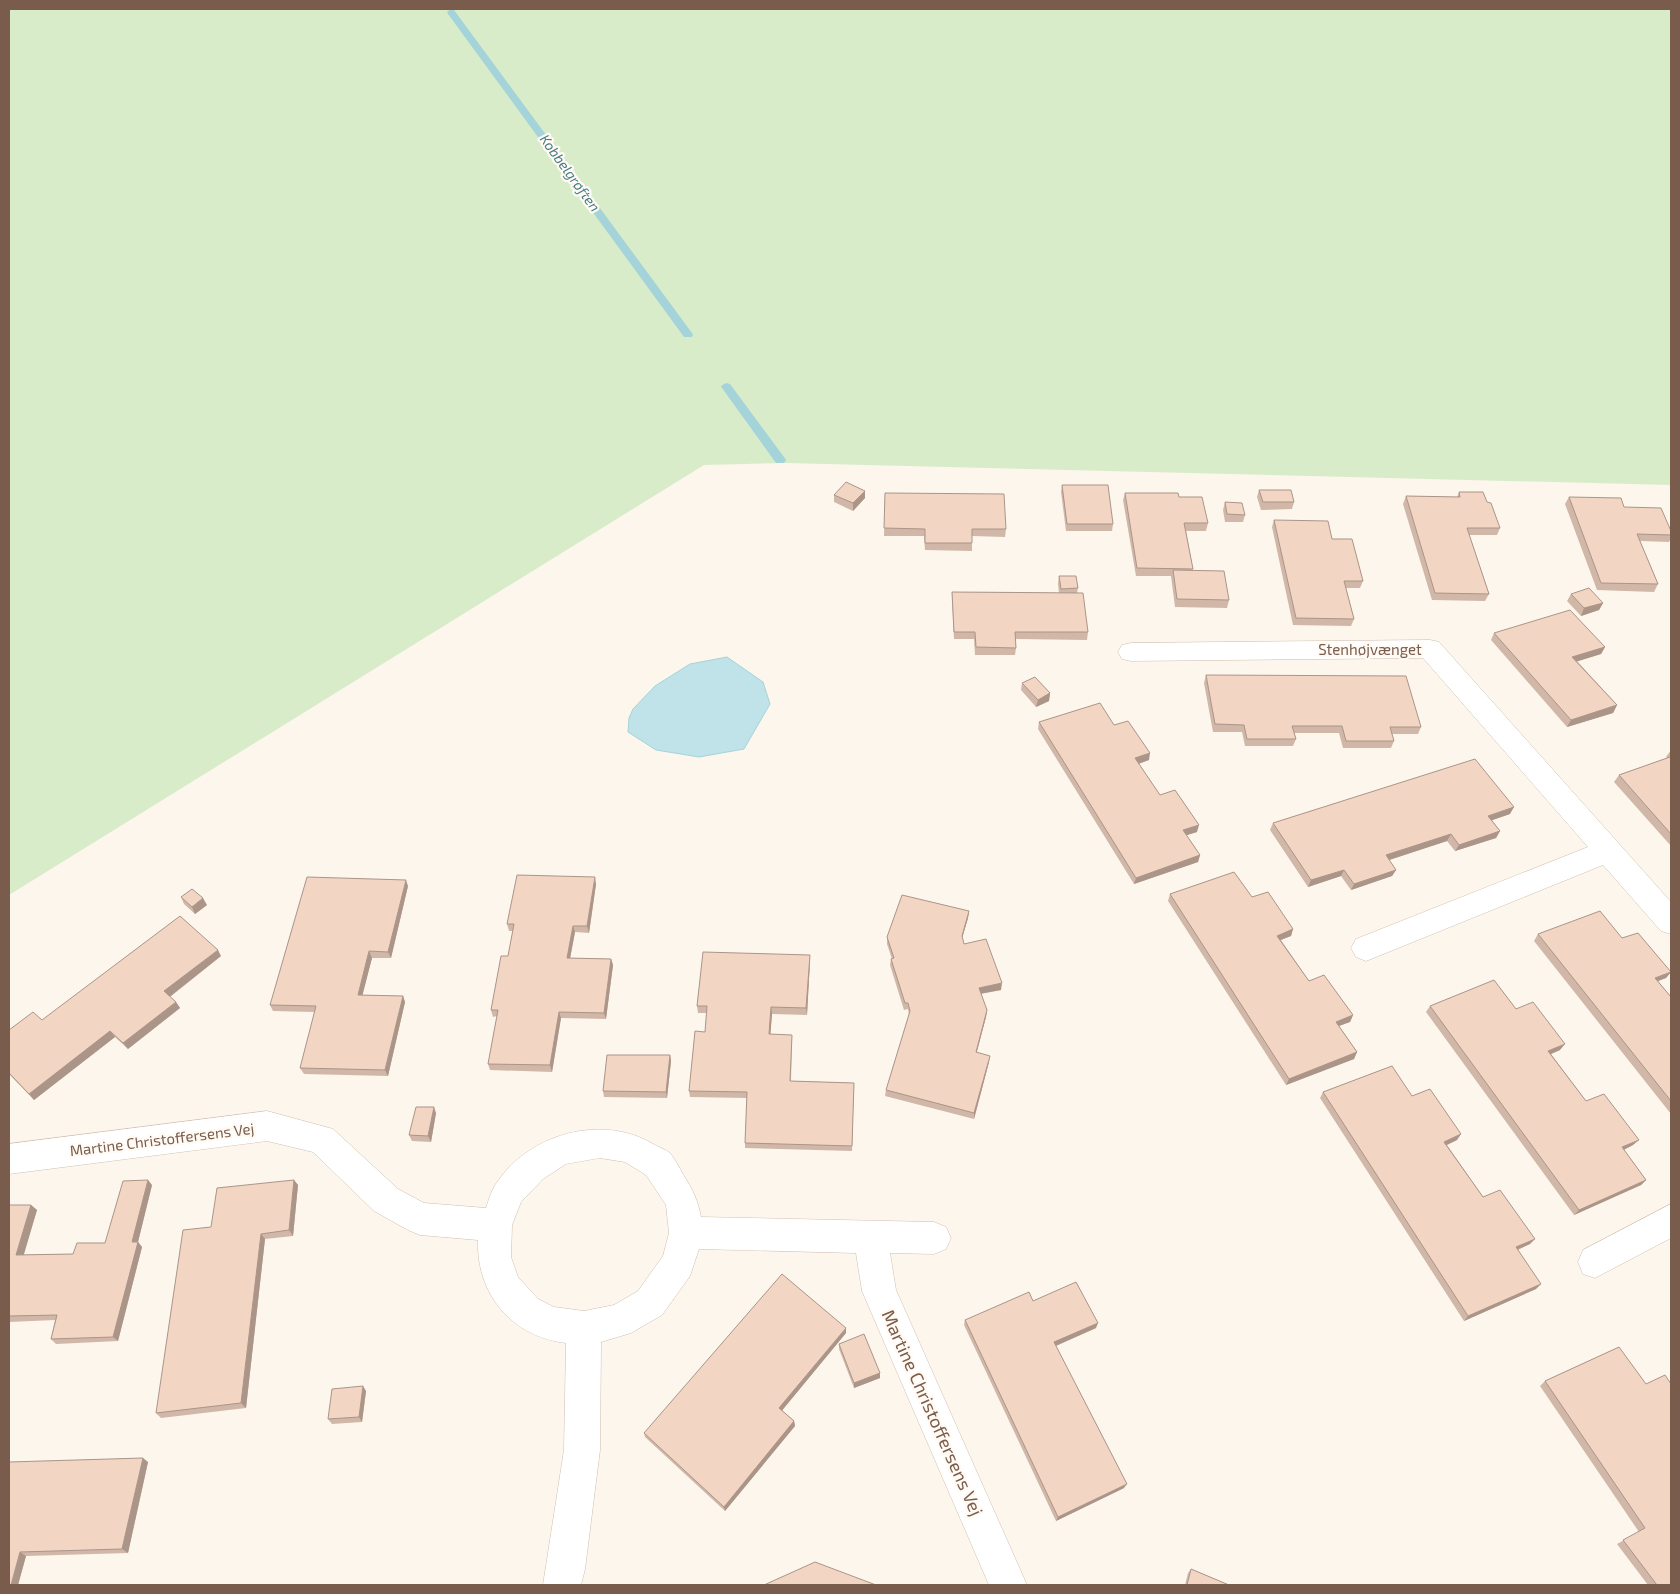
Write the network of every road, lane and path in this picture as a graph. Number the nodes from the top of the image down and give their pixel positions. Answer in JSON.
{"nodes":[{"id":1,"x":1131,"y":652,"type":"dead end"},
{"id":2,"x":1608,"y":851,"type":"junction"},
{"id":3,"x":1671,"y":922,"type":"edge"},
{"id":4,"x":1366,"y":948,"type":"dead end"},
{"id":5,"x":9,"y":1159,"type":"edge"},
{"id":6,"x":1671,"y":1220,"type":"edge"},
{"id":7,"x":495,"y":1225,"type":"junction"},
{"id":8,"x":686,"y":1232,"type":"junction"},
{"id":9,"x":870,"y":1236,"type":"junction"},
{"id":10,"x":934,"y":1238,"type":"dead end"},
{"id":11,"x":1595,"y":1262,"type":"dead end"},
{"id":12,"x":584,"y":1328,"type":"junction"},
{"id":13,"x":562,"y":1585,"type":"edge"},
{"id":14,"x":1008,"y":1585,"type":"edge"}],
"edges":[{"from":1,"to":2,"type":"street","name":"Stenhøjvænget"},
{"from":2,"to":3,"type":"street","name":"Stenhøjvænget"},
{"from":2,"to":4,"type":"street"},
{"from":5,"to":7,"type":"street","name":"Martine Christoffersens Vej"},
{"from":6,"to":11,"type":"street"},
{"from":7,"to":8,"type":"street"},
{"from":7,"to":12,"type":"street"},
{"from":8,"to":9,"type":"street"},
{"from":8,"to":12,"type":"street"},
{"from":9,"to":10,"type":"street"},
{"from":9,"to":14,"type":"street","name":"Martine Christoffersens Vej"},
{"from":12,"to":13,"type":"street"}]}
